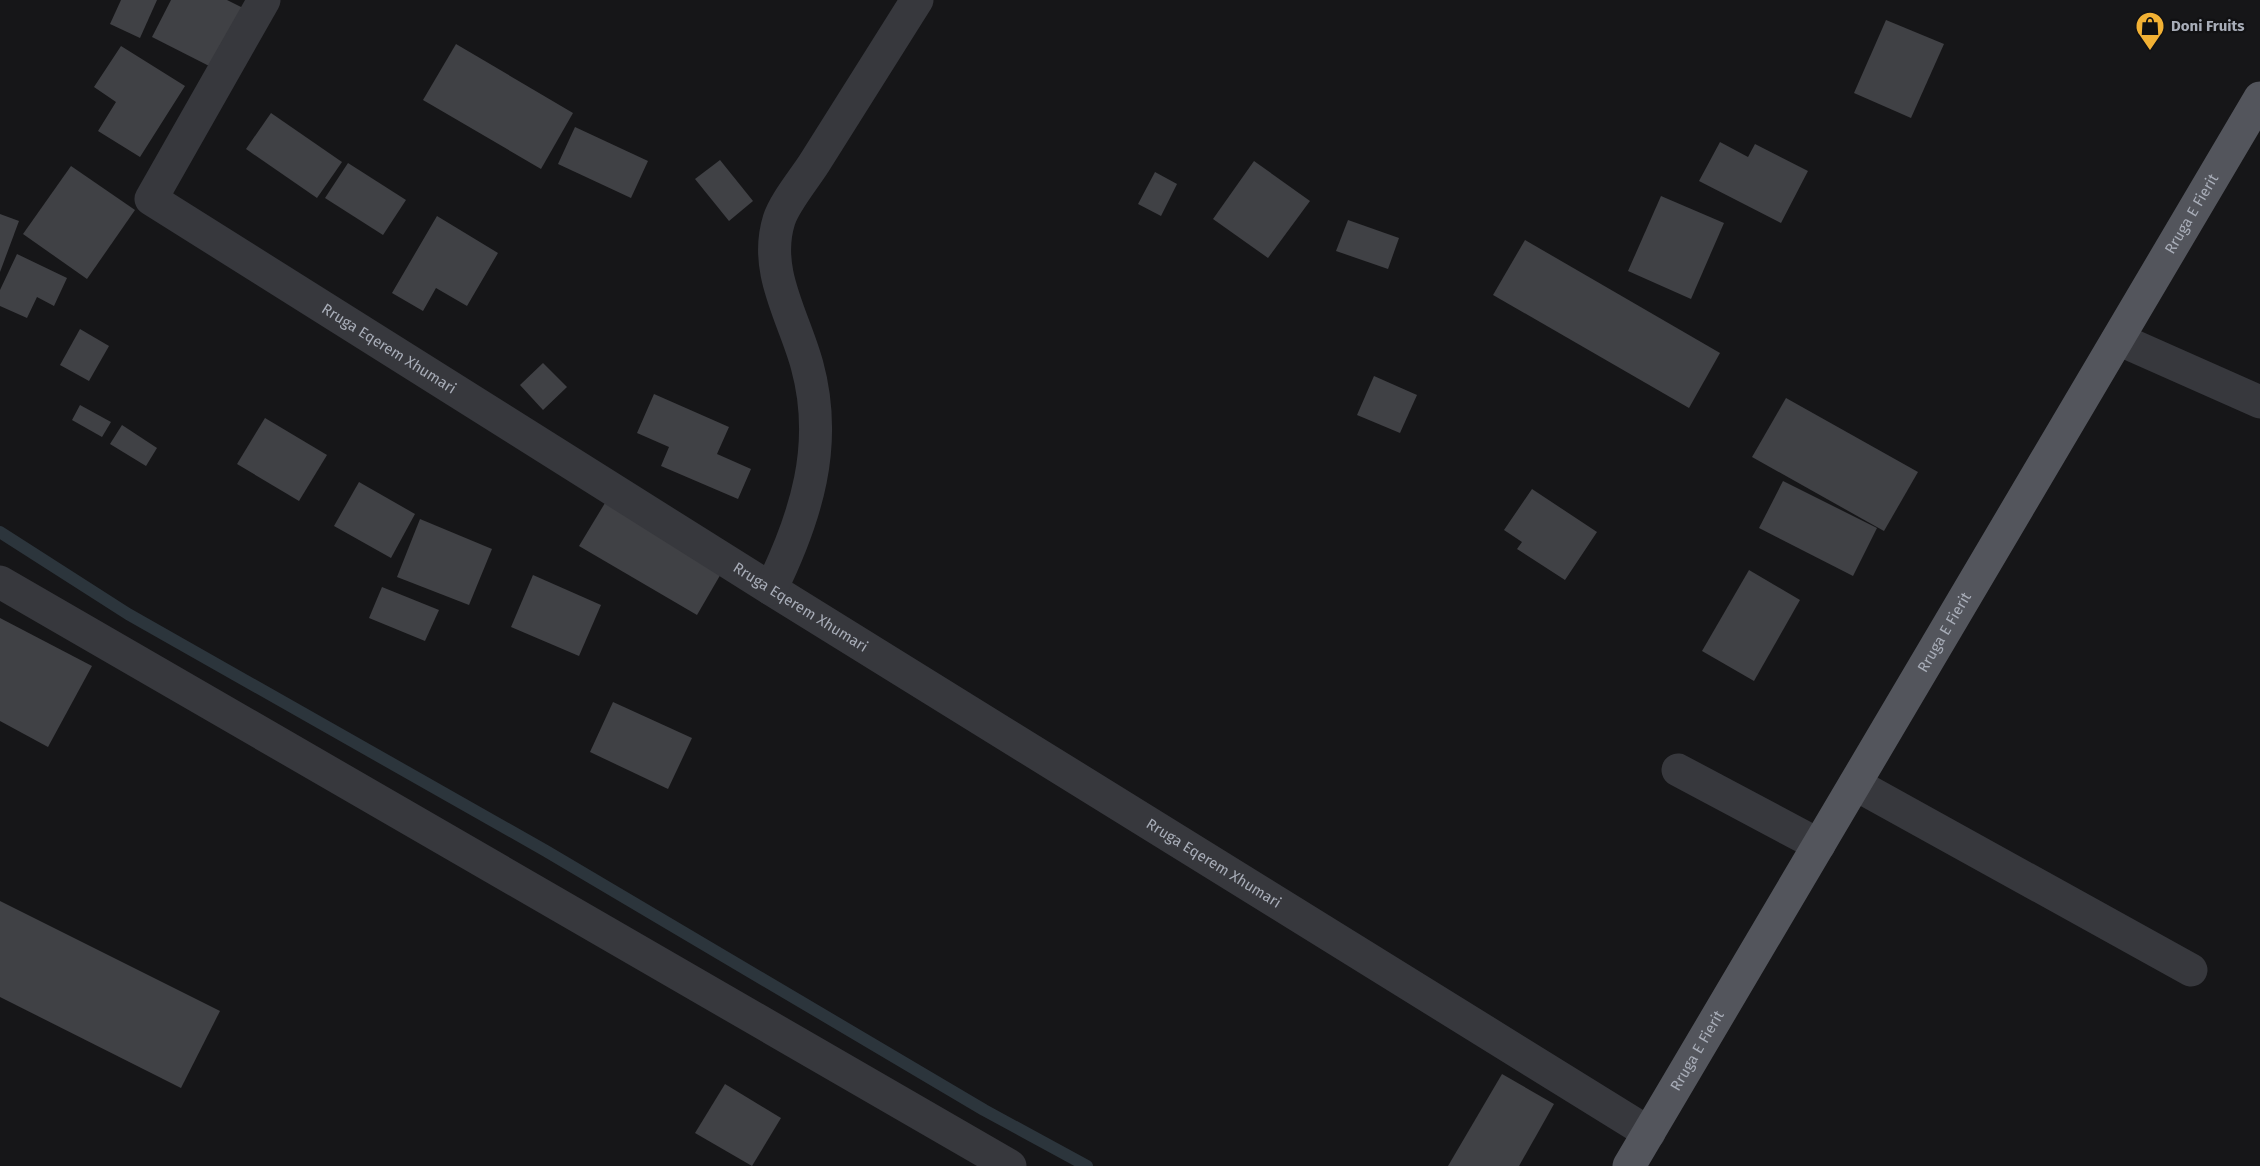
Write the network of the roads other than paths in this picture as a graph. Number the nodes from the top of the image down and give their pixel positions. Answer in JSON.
{"nodes":[{"id":1,"x":264,"y":0,"type":"edge"},
{"id":2,"x":917,"y":0,"type":"edge"},
{"id":3,"x":2260,"y":98,"type":"edge"},
{"id":4,"x":2118,"y":339,"type":"junction"},
{"id":5,"x":2260,"y":402,"type":"edge"},
{"id":6,"x":0,"y":582,"type":"edge"},
{"id":7,"x":771,"y":588,"type":"junction"},
{"id":8,"x":1678,"y":771,"type":"dead end"},
{"id":9,"x":1855,"y":784,"type":"junction"},
{"id":10,"x":1819,"y":844,"type":"junction"},
{"id":11,"x":2191,"y":970,"type":"dead end"},
{"id":12,"x":1649,"y":1133,"type":"junction"},
{"id":13,"x":1010,"y":1166,"type":"edge"},
{"id":14,"x":1629,"y":1166,"type":"edge"}],
"edges":[{"from":1,"to":7,"type":"street","name":"Rruga Eqerem Xhumari"},
{"from":2,"to":7,"type":"street"},
{"from":3,"to":4,"type":"main road","name":"Rruga E Fierit"},
{"from":4,"to":5,"type":"street"},
{"from":4,"to":9,"type":"main road","name":"Rruga E Fierit"},
{"from":6,"to":13,"type":"street"},
{"from":7,"to":12,"type":"street","name":"Rruga Eqerem Xhumari"},
{"from":8,"to":10,"type":"street"},
{"from":9,"to":10,"type":"main road","name":"Rruga E Fierit"},
{"from":9,"to":11,"type":"street"},
{"from":10,"to":12,"type":"main road","name":"Rruga E Fierit"},
{"from":12,"to":14,"type":"main road","name":"Rruga E Fierit"}]}
